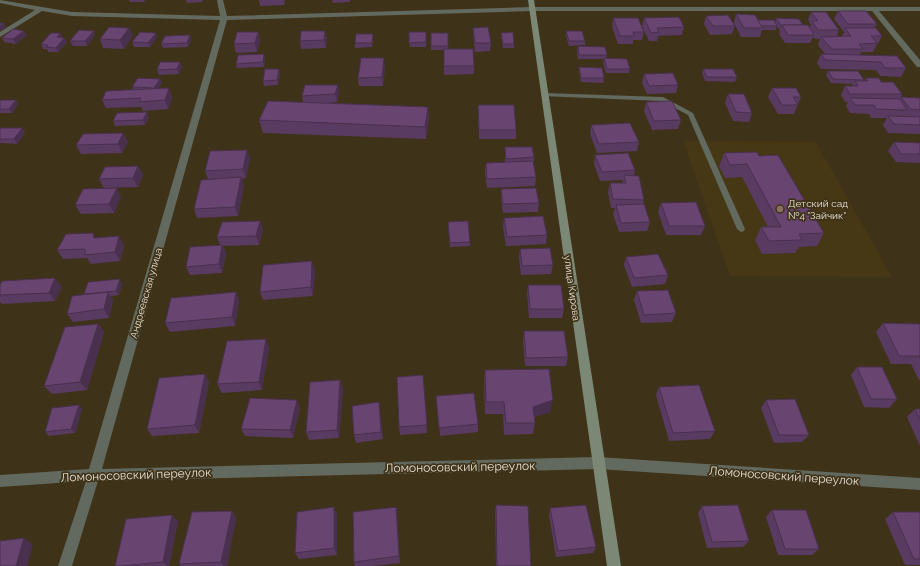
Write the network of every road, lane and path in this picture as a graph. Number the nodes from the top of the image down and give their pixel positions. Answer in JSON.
{"nodes":[{"id":1,"x":220,"y":0,"type":"edge"},
{"id":2,"x":844,"y":0,"type":"edge"},
{"id":3,"x":0,"y":1,"type":"edge"},
{"id":4,"x":531,"y":5,"type":"edge"},
{"id":5,"x":41,"y":9,"type":"junction"},
{"id":6,"x":849,"y":9,"type":"junction"},
{"id":7,"x":874,"y":9,"type":"junction"},
{"id":8,"x":920,"y":9,"type":"edge"},
{"id":9,"x":224,"y":18,"type":"junction"},
{"id":10,"x":0,"y":35,"type":"edge"},
{"id":11,"x":920,"y":65,"type":"edge"},
{"id":12,"x":544,"y":95,"type":"junction"},
{"id":13,"x":741,"y":229,"type":"dead end"},
{"id":14,"x":598,"y":464,"type":"junction"},
{"id":15,"x":94,"y":475,"type":"junction"},
{"id":16,"x":0,"y":481,"type":"edge"},
{"id":17,"x":920,"y":484,"type":"edge"},
{"id":18,"x":65,"y":566,"type":"edge"},
{"id":19,"x":614,"y":566,"type":"edge"}],
"edges":[{"from":1,"to":9,"type":"street"},
{"from":2,"to":6,"type":"street"},
{"from":3,"to":5,"type":"street"},
{"from":4,"to":6,"type":"street"},
{"from":4,"to":9,"type":"street"},
{"from":4,"to":12,"type":"street","name":"улица Кирова"},
{"from":5,"to":9,"type":"street"},
{"from":5,"to":10,"type":"street"},
{"from":6,"to":7,"type":"street"},
{"from":7,"to":8,"type":"street"},
{"from":7,"to":11,"type":"street"},
{"from":9,"to":15,"type":"street","name":"Андреевская улица"},
{"from":12,"to":13,"type":"lane"},
{"from":12,"to":14,"type":"street","name":"улица Кирова"},
{"from":14,"to":15,"type":"street","name":"Ломоносовский переулок"},
{"from":14,"to":17,"type":"street","name":"Ломоносовский переулок"},
{"from":14,"to":19,"type":"street","name":"улица Кирова"},
{"from":15,"to":16,"type":"street","name":"Ломоносовский переулок"},
{"from":15,"to":18,"type":"street","name":"Андреевская улица"}]}
